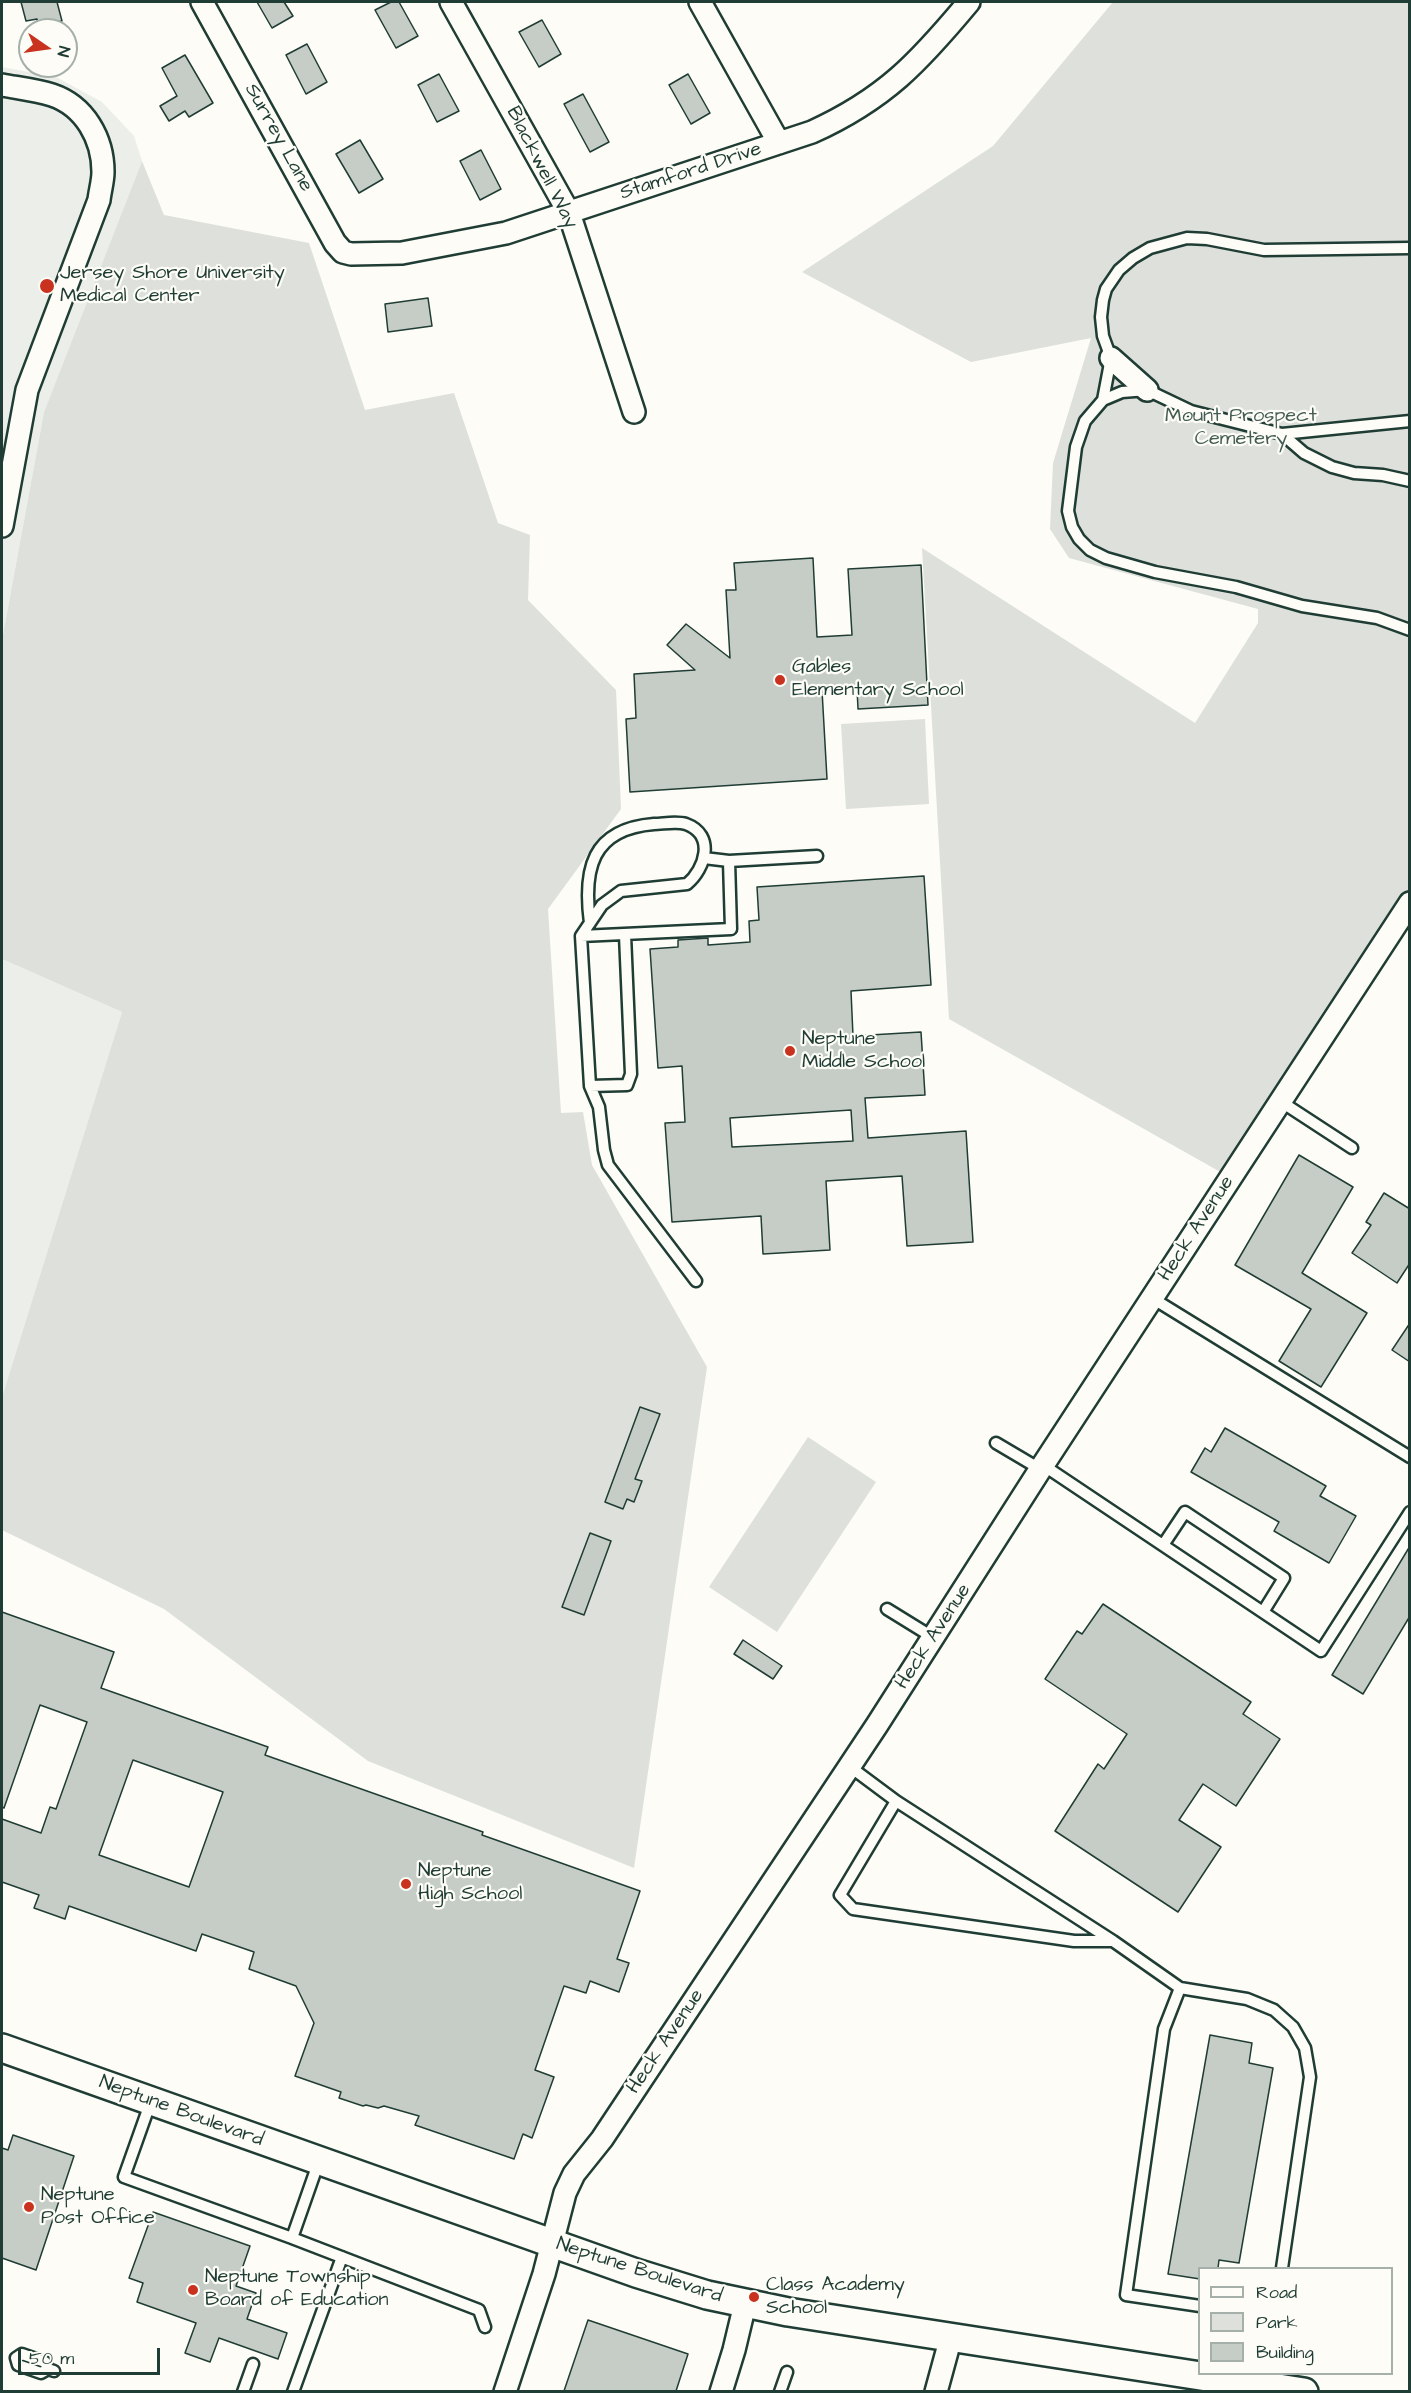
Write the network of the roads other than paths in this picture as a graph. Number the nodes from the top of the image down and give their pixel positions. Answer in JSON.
{"nodes":[{"id":1,"x":202,"y":2,"type":"edge"},
{"id":2,"x":451,"y":2,"type":"edge"},
{"id":3,"x":700,"y":2,"type":"edge"},
{"id":4,"x":958,"y":6,"type":"edge"},
{"id":5,"x":2,"y":85,"type":"edge"},
{"id":6,"x":778,"y":143,"type":"junction"},
{"id":7,"x":569,"y":213,"type":"junction"},
{"id":8,"x":1410,"y":248,"type":"edge"},
{"id":9,"x":368,"y":254,"type":"joint"},
{"id":10,"x":1111,"y":358,"type":"junction"},
{"id":11,"x":1147,"y":390,"type":"junction"},
{"id":12,"x":1103,"y":400,"type":"junction"},
{"id":13,"x":634,"y":412,"type":"dead end"},
{"id":14,"x":1410,"y":421,"type":"edge"},
{"id":15,"x":1282,"y":434,"type":"junction"},
{"id":16,"x":7,"y":463,"type":"edge"},
{"id":17,"x":1410,"y":481,"type":"edge"},
{"id":18,"x":2,"y":526,"type":"edge"},
{"id":19,"x":1410,"y":630,"type":"edge"},
{"id":20,"x":817,"y":856,"type":"dead end"},
{"id":21,"x":704,"y":858,"type":"junction"},
{"id":22,"x":729,"y":861,"type":"junction"},
{"id":23,"x":1410,"y":903,"type":"edge"},
{"id":24,"x":590,"y":924,"type":"junction"},
{"id":25,"x":625,"y":934,"type":"junction"},
{"id":26,"x":581,"y":936,"type":"junction"},
{"id":27,"x":590,"y":1086,"type":"junction"},
{"id":28,"x":1280,"y":1101,"type":"junction"},
{"id":29,"x":1352,"y":1148,"type":"dead end"},
{"id":30,"x":696,"y":1281,"type":"dead end"},
{"id":31,"x":1152,"y":1298,"type":"junction"},
{"id":32,"x":996,"y":1443,"type":"dead end"},
{"id":33,"x":1410,"y":1456,"type":"edge"},
{"id":34,"x":1042,"y":1467,"type":"junction"},
{"id":35,"x":1410,"y":1512,"type":"edge"},
{"id":36,"x":1163,"y":1545,"type":"junction"},
{"id":37,"x":887,"y":1609,"type":"dead end"},
{"id":38,"x":1263,"y":1612,"type":"junction"},
{"id":39,"x":934,"y":1638,"type":"junction"},
{"id":40,"x":849,"y":1766,"type":"junction"},
{"id":41,"x":896,"y":1800,"type":"junction"},
{"id":42,"x":1113,"y":1941,"type":"junction"},
{"id":43,"x":1180,"y":1988,"type":"junction"},
{"id":44,"x":2,"y":2048,"type":"edge"},
{"id":45,"x":151,"y":2101,"type":"junction"},
{"id":46,"x":319,"y":2161,"type":"junction"},
{"id":47,"x":292,"y":2238,"type":"junction"},
{"id":48,"x":551,"y":2243,"type":"junction"},
{"id":49,"x":342,"y":2257,"type":"junction"},
{"id":50,"x":1282,"y":2267,"type":"edge"},
{"id":51,"x":745,"y":2304,"type":"junction"},
{"id":52,"x":1198,"y":2306,"type":"edge"},
{"id":53,"x":485,"y":2327,"type":"dead end"},
{"id":54,"x":951,"y":2337,"type":"junction"},
{"id":55,"x":253,"y":2364,"type":"dead end"},
{"id":56,"x":787,"y":2372,"type":"dead end"},
{"id":57,"x":1266,"y":2380,"type":"edge"},
{"id":58,"x":1208,"y":2384,"type":"edge"},
{"id":59,"x":243,"y":2391,"type":"edge"},
{"id":60,"x":294,"y":2391,"type":"edge"},
{"id":61,"x":505,"y":2391,"type":"edge"},
{"id":62,"x":721,"y":2391,"type":"edge"},
{"id":63,"x":780,"y":2391,"type":"edge"},
{"id":64,"x":936,"y":2391,"type":"edge"},
{"id":65,"x":1304,"y":2391,"type":"edge"}],
"edges":[{"from":1,"to":9,"type":"street","name":"Surrey Lane"},
{"from":2,"to":7,"type":"street","name":"Blackwell Way"},
{"from":3,"to":6,"type":"street"},
{"from":4,"to":6,"type":"street","name":"Stamford Drive"},
{"from":5,"to":16,"type":"street"},
{"from":6,"to":7,"type":"street","name":"Stamford Drive"},
{"from":7,"to":9,"type":"street","name":"Stamford Drive"},
{"from":7,"to":13,"type":"street","name":"Blackwell Way"},
{"from":8,"to":10,"type":"lane"},
{"from":10,"to":11,"type":"street"},
{"from":10,"to":12,"type":"lane"},
{"from":11,"to":12,"type":"lane"},
{"from":11,"to":15,"type":"lane"},
{"from":12,"to":19,"type":"lane"},
{"from":14,"to":15,"type":"lane"},
{"from":15,"to":17,"type":"lane"},
{"from":16,"to":18,"type":"street"},
{"from":20,"to":22,"type":"lane"},
{"from":21,"to":22,"type":"lane"},
{"from":21,"to":24,"type":"lane"},
{"from":21,"to":24,"type":"lane"},
{"from":22,"to":25,"type":"lane"},
{"from":23,"to":28,"type":"street","name":"Heck Avenue"},
{"from":24,"to":26,"type":"lane"},
{"from":25,"to":26,"type":"lane"},
{"from":25,"to":27,"type":"lane"},
{"from":26,"to":27,"type":"lane"},
{"from":27,"to":30,"type":"lane"},
{"from":28,"to":29,"type":"lane"},
{"from":28,"to":31,"type":"street","name":"Heck Avenue"},
{"from":31,"to":33,"type":"lane"},
{"from":31,"to":34,"type":"street","name":"Heck Avenue"},
{"from":32,"to":34,"type":"lane"},
{"from":34,"to":36,"type":"lane"},
{"from":34,"to":39,"type":"street","name":"Heck Avenue"},
{"from":35,"to":38,"type":"lane"},
{"from":36,"to":38,"type":"lane"},
{"from":36,"to":38,"type":"lane"},
{"from":37,"to":39,"type":"lane"},
{"from":39,"to":40,"type":"street","name":"Heck Avenue"},
{"from":40,"to":41,"type":"lane"},
{"from":40,"to":48,"type":"street","name":"Heck Avenue"},
{"from":41,"to":42,"type":"lane"},
{"from":41,"to":42,"type":"lane"},
{"from":42,"to":43,"type":"lane"},
{"from":43,"to":50,"type":"lane"},
{"from":43,"to":52,"type":"lane"},
{"from":44,"to":45,"type":"street","name":"Neptune Boulevard"},
{"from":45,"to":46,"type":"street","name":"Neptune Boulevard"},
{"from":45,"to":47,"type":"lane"},
{"from":46,"to":47,"type":"lane"},
{"from":46,"to":48,"type":"street","name":"Neptune Boulevard"},
{"from":47,"to":49,"type":"lane"},
{"from":48,"to":51,"type":"street","name":"Neptune Boulevard"},
{"from":48,"to":61,"type":"street","name":"Heck Avenue"},
{"from":49,"to":53,"type":"lane"},
{"from":49,"to":60,"type":"lane"},
{"from":51,"to":54,"type":"street","name":"Neptune Boulevard"},
{"from":51,"to":62,"type":"street"},
{"from":54,"to":58,"type":"street","name":"Neptune Boulevard"},
{"from":54,"to":64,"type":"street"},
{"from":55,"to":59,"type":"lane"},
{"from":56,"to":63,"type":"lane"},
{"from":57,"to":58,"type":"street","name":"Neptune Boulevard"},
{"from":57,"to":65,"type":"street","name":"Neptune Boulevard"}]}
